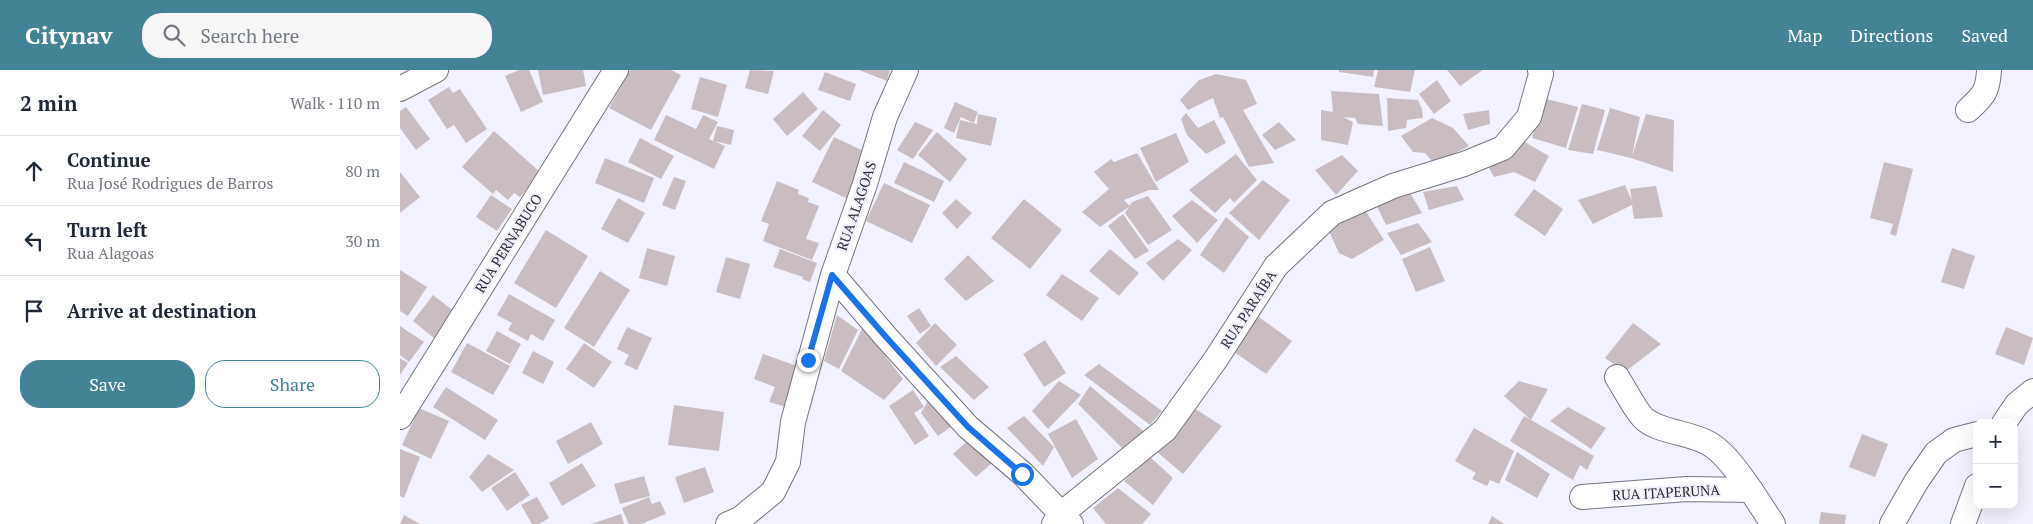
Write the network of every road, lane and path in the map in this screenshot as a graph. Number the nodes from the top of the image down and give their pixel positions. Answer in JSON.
{"nodes":[{"id":1,"x":436,"y":70,"type":"edge"},
{"id":2,"x":906,"y":70,"type":"edge"},
{"id":3,"x":1540,"y":70,"type":"edge"},
{"id":4,"x":1989,"y":70,"type":"edge"},
{"id":5,"x":609,"y":73,"type":"edge"},
{"id":6,"x":400,"y":88,"type":"edge"},
{"id":7,"x":1968,"y":110,"type":"dead end"},
{"id":8,"x":832,"y":275,"type":"junction"},
{"id":9,"x":1617,"y":377,"type":"dead end"},
{"id":10,"x":2033,"y":391,"type":"edge"},
{"id":11,"x":400,"y":416,"type":"edge"},
{"id":12,"x":2007,"y":419,"type":"edge"},
{"id":13,"x":1973,"y":435,"type":"edge"},
{"id":14,"x":1751,"y":490,"type":"junction"},
{"id":15,"x":1582,"y":497,"type":"dead end"},
{"id":16,"x":1973,"y":497,"type":"edge"},
{"id":17,"x":1062,"y":521,"type":"edge"},
{"id":18,"x":728,"y":524,"type":"edge"},
{"id":19,"x":1773,"y":524,"type":"edge"},
{"id":20,"x":1892,"y":524,"type":"edge"},
{"id":21,"x":1963,"y":524,"type":"edge"}],
"edges":[{"from":1,"to":6,"type":"street"},
{"from":2,"to":8,"type":"street","name":"RUA ALAGOAS"},
{"from":3,"to":17,"type":"street","name":"RUA PARAÍBA"},
{"from":4,"to":7,"type":"street"},
{"from":5,"to":11,"type":"street","name":"RUA PERNABUCO"},
{"from":8,"to":17,"type":"street"},
{"from":8,"to":18,"type":"street","name":"RUA ALAGOAS"},
{"from":9,"to":14,"type":"street","name":"RUA ITAPERUNA"},
{"from":10,"to":12,"type":"street"},
{"from":13,"to":20,"type":"street"},
{"from":14,"to":15,"type":"street","name":"RUA ITAPERUNA"},
{"from":14,"to":19,"type":"street","name":"RUA ITAPERUNA"},
{"from":16,"to":21,"type":"street"}]}
